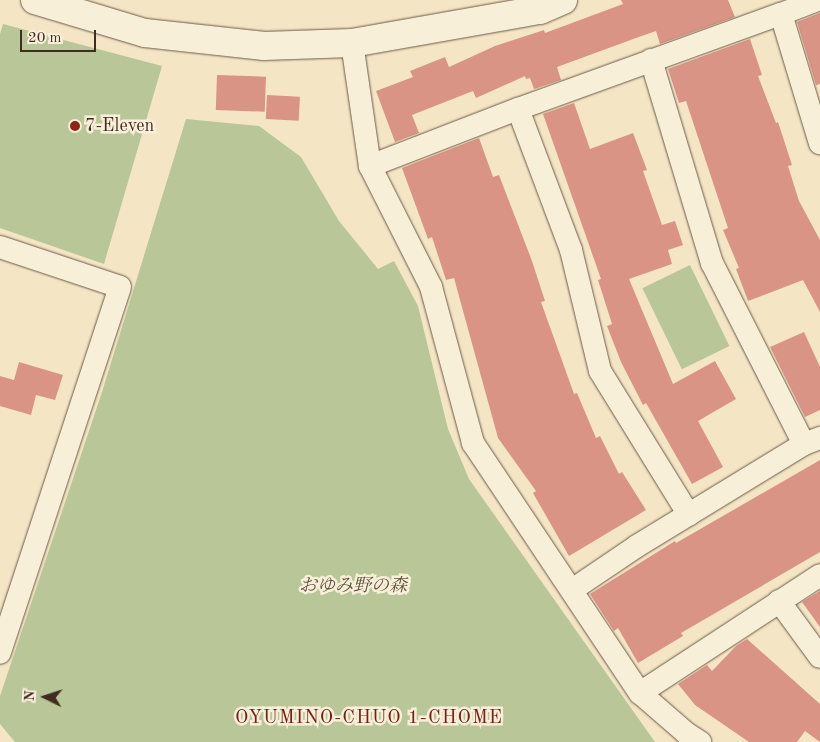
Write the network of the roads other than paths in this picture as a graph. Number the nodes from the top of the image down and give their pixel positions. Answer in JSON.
{"nodes":[{"id":1,"x":35,"y":0,"type":"edge"},
{"id":2,"x":563,"y":0,"type":"edge"},
{"id":3,"x":817,"y":0,"type":"edge"},
{"id":4,"x":781,"y":14,"type":"junction"},
{"id":5,"x":352,"y":43,"type":"junction"},
{"id":6,"x":651,"y":60,"type":"junction"},
{"id":7,"x":518,"y":109,"type":"junction"},
{"id":8,"x":820,"y":142,"type":"edge"},
{"id":9,"x":370,"y":166,"type":"junction"},
{"id":10,"x":0,"y":247,"type":"edge"},
{"id":11,"x":812,"y":441,"type":"edge"},
{"id":12,"x":689,"y":515,"type":"junction"},
{"id":13,"x":820,"y":575,"type":"edge"},
{"id":14,"x":572,"y":590,"type":"junction"},
{"id":15,"x":779,"y":601,"type":"junction"},
{"id":16,"x":0,"y":653,"type":"edge"},
{"id":17,"x":820,"y":657,"type":"edge"},
{"id":18,"x":640,"y":693,"type":"junction"},
{"id":19,"x":700,"y":742,"type":"edge"}],
"edges":[{"from":1,"to":5,"type":"street"},
{"from":2,"to":5,"type":"street"},
{"from":3,"to":4,"type":"street"},
{"from":4,"to":6,"type":"street"},
{"from":4,"to":8,"type":"street"},
{"from":5,"to":9,"type":"street"},
{"from":6,"to":7,"type":"street"},
{"from":6,"to":11,"type":"street"},
{"from":7,"to":9,"type":"street"},
{"from":7,"to":12,"type":"street"},
{"from":9,"to":14,"type":"street"},
{"from":10,"to":16,"type":"street"},
{"from":11,"to":12,"type":"street"},
{"from":12,"to":14,"type":"street"},
{"from":13,"to":15,"type":"street"},
{"from":14,"to":18,"type":"street"},
{"from":15,"to":17,"type":"street"},
{"from":15,"to":18,"type":"street"},
{"from":18,"to":19,"type":"street"}]}
